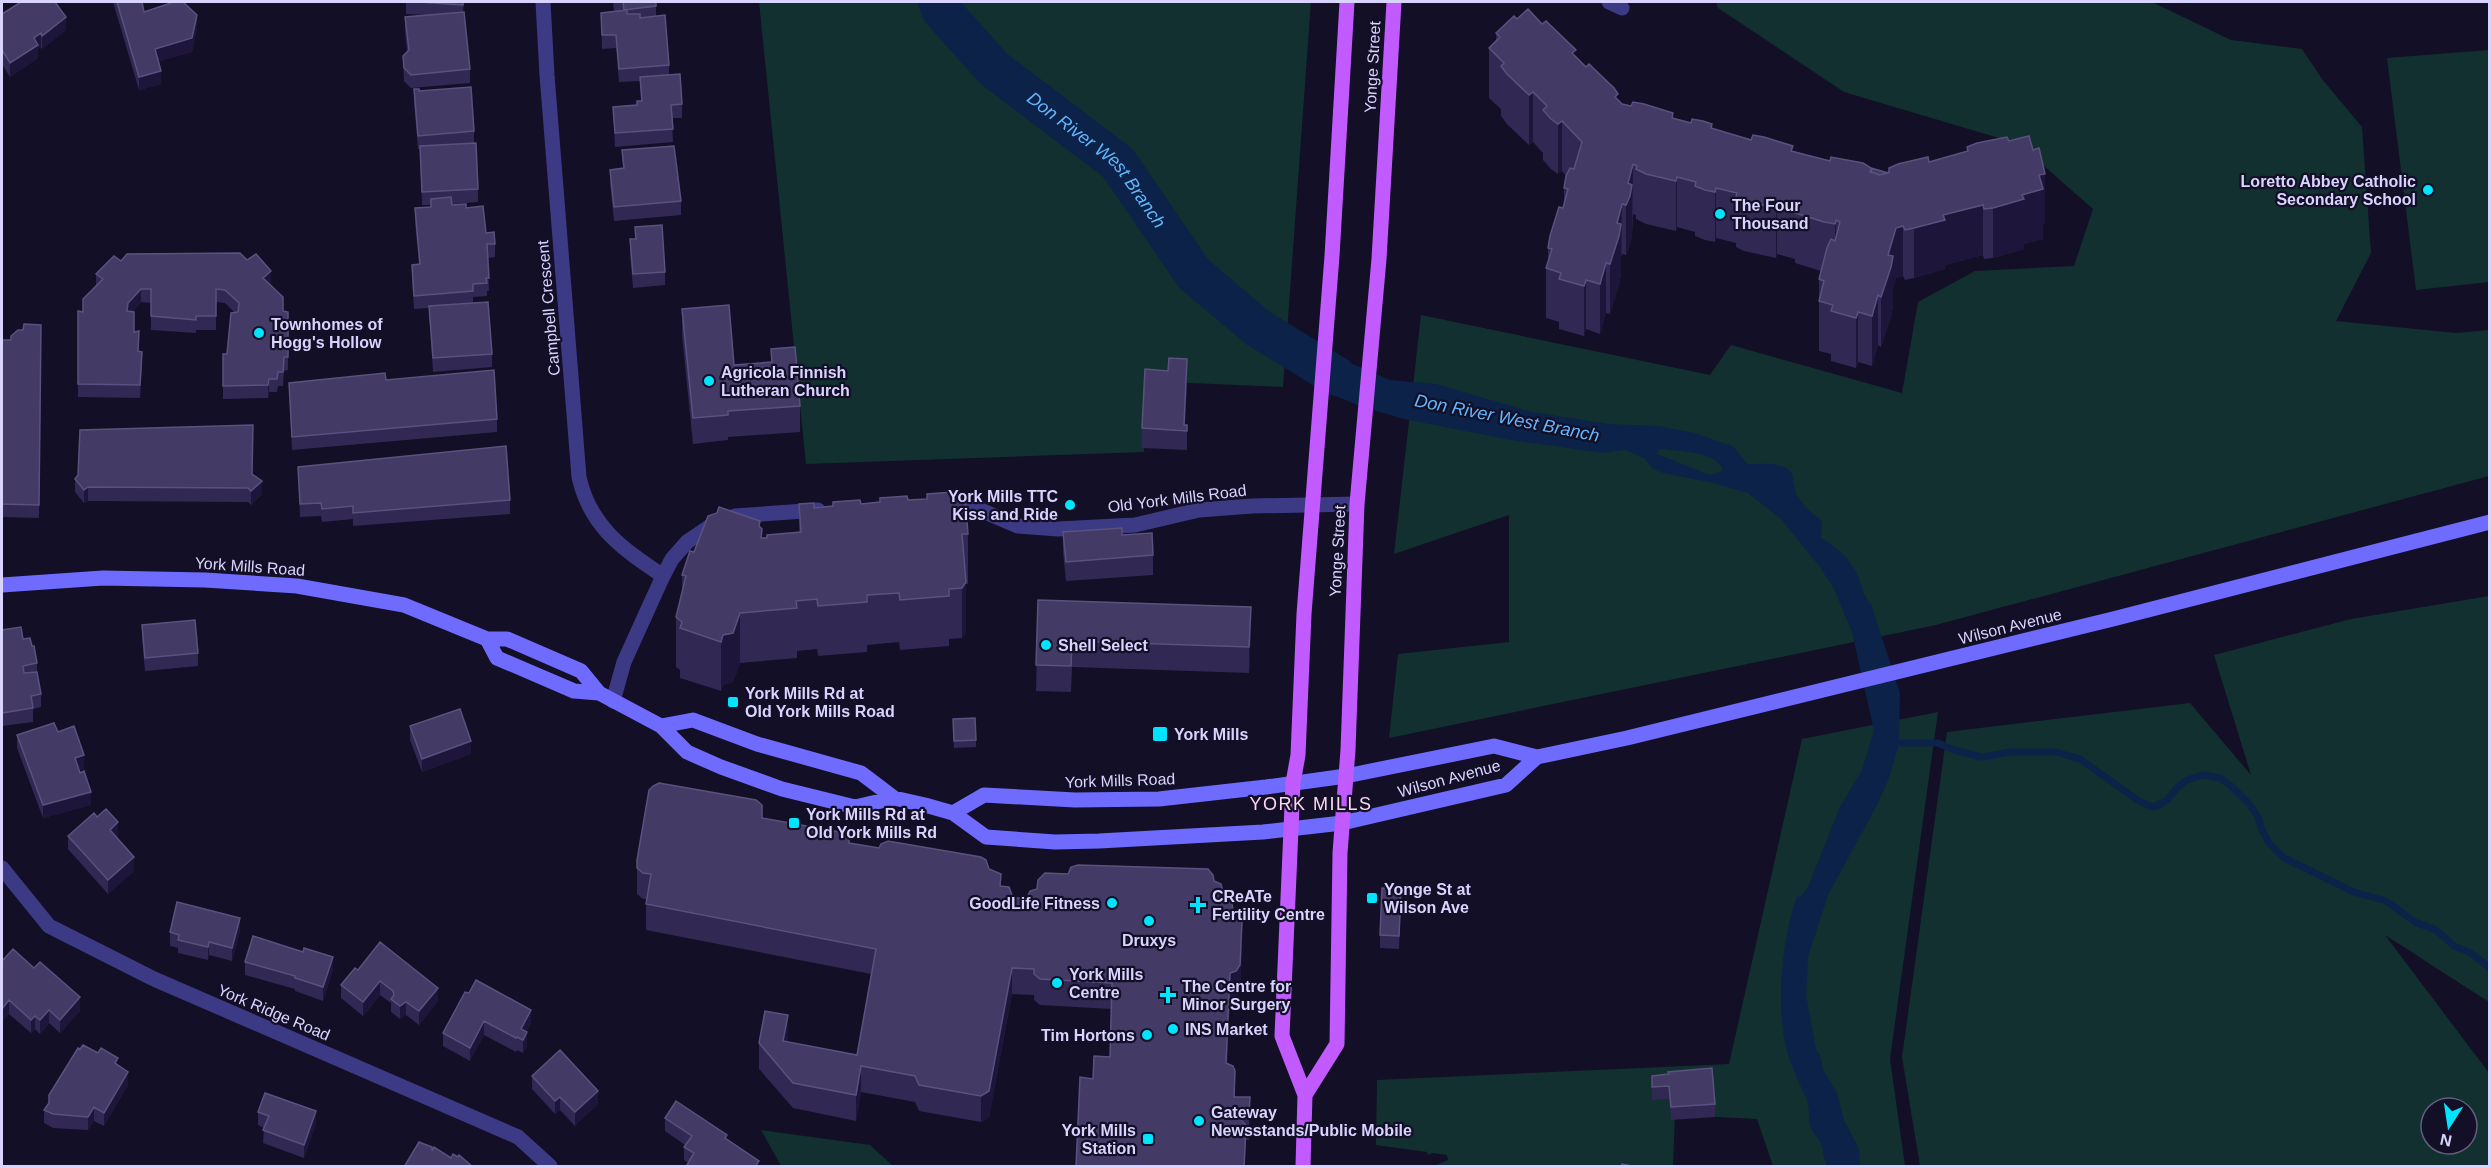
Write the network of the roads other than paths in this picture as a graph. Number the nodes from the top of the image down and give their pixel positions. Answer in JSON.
{"nodes":[{"id":1,"x":543,"y":2,"type":"edge"},
{"id":2,"x":1347,"y":2,"type":"edge"},
{"id":3,"x":1394,"y":2,"type":"edge"},
{"id":4,"x":935,"y":502,"type":"edge"},
{"id":5,"x":1357,"y":504,"type":"junction"},
{"id":6,"x":1312,"y":506,"type":"junction"},
{"id":7,"x":837,"y":508,"type":"edge"},
{"id":8,"x":2490,"y":522,"type":"edge"},
{"id":9,"x":663,"y":576,"type":"junction"},
{"id":10,"x":2,"y":585,"type":"edge"},
{"id":11,"x":487,"y":639,"type":"junction"},
{"id":12,"x":599,"y":693,"type":"junction"},
{"id":13,"x":613,"y":701,"type":"junction"},
{"id":14,"x":661,"y":726,"type":"junction"},
{"id":15,"x":1537,"y":757,"type":"junction"},
{"id":16,"x":1346,"y":776,"type":"junction"},
{"id":17,"x":1293,"y":783,"type":"junction"},
{"id":18,"x":894,"y":798,"type":"junction"},
{"id":19,"x":953,"y":813,"type":"junction"},
{"id":20,"x":1342,"y":823,"type":"junction"},
{"id":21,"x":1290,"y":829,"type":"junction"},
{"id":22,"x":2,"y":868,"type":"edge"},
{"id":23,"x":1305,"y":1095,"type":"junction"},
{"id":24,"x":550,"y":1167,"type":"edge"},
{"id":25,"x":1303,"y":1167,"type":"edge"}],
"edges":[{"from":1,"to":9,"type":"street","name":"Campbell Crescent"},
{"from":2,"to":6,"type":"main road","name":"Yonge Street"},
{"from":3,"to":5,"type":"main road","name":"Yonge Street"},
{"from":4,"to":6,"type":"street","name":"Old York Mills Road"},
{"from":5,"to":6,"type":"street","name":"Old York Mills Road"},
{"from":5,"to":16,"type":"main road","name":"Yonge Street"},
{"from":6,"to":17,"type":"main road","name":"Yonge Street"},
{"from":7,"to":9,"type":"street"},
{"from":8,"to":15,"type":"main road","name":"Wilson Avenue"},
{"from":9,"to":13,"type":"street"},
{"from":10,"to":11,"type":"main road","name":"York Mills Road"},
{"from":11,"to":12,"type":"main road","name":"York Mills Road"},
{"from":11,"to":12,"type":"main road","name":"York Mills Road"},
{"from":12,"to":13,"type":"main road","name":"York Mills Road"},
{"from":13,"to":14,"type":"main road","name":"York Mills Road"},
{"from":14,"to":18,"type":"main road","name":"York Mills Road"},
{"from":14,"to":18,"type":"main road","name":"York Mills Road"},
{"from":15,"to":16,"type":"main road","name":"Wilson Avenue"},
{"from":15,"to":20,"type":"main road","name":"Wilson Avenue"},
{"from":16,"to":17,"type":"main road","name":"Wilson Avenue"},
{"from":16,"to":20,"type":"main road","name":"Yonge Street"},
{"from":17,"to":19,"type":"main road","name":"York Mills Road"},
{"from":17,"to":21,"type":"main road","name":"Yonge Street"},
{"from":18,"to":19,"type":"main road","name":"York Mills Road"},
{"from":19,"to":21,"type":"main road","name":"York Mills Road"},
{"from":20,"to":21,"type":"main road","name":"Wilson Avenue"},
{"from":20,"to":23,"type":"main road","name":"Yonge Street"},
{"from":21,"to":23,"type":"main road","name":"Yonge Street"},
{"from":22,"to":24,"type":"street","name":"York Ridge Road"},
{"from":23,"to":25,"type":"main road","name":"Yonge Street"}]}
